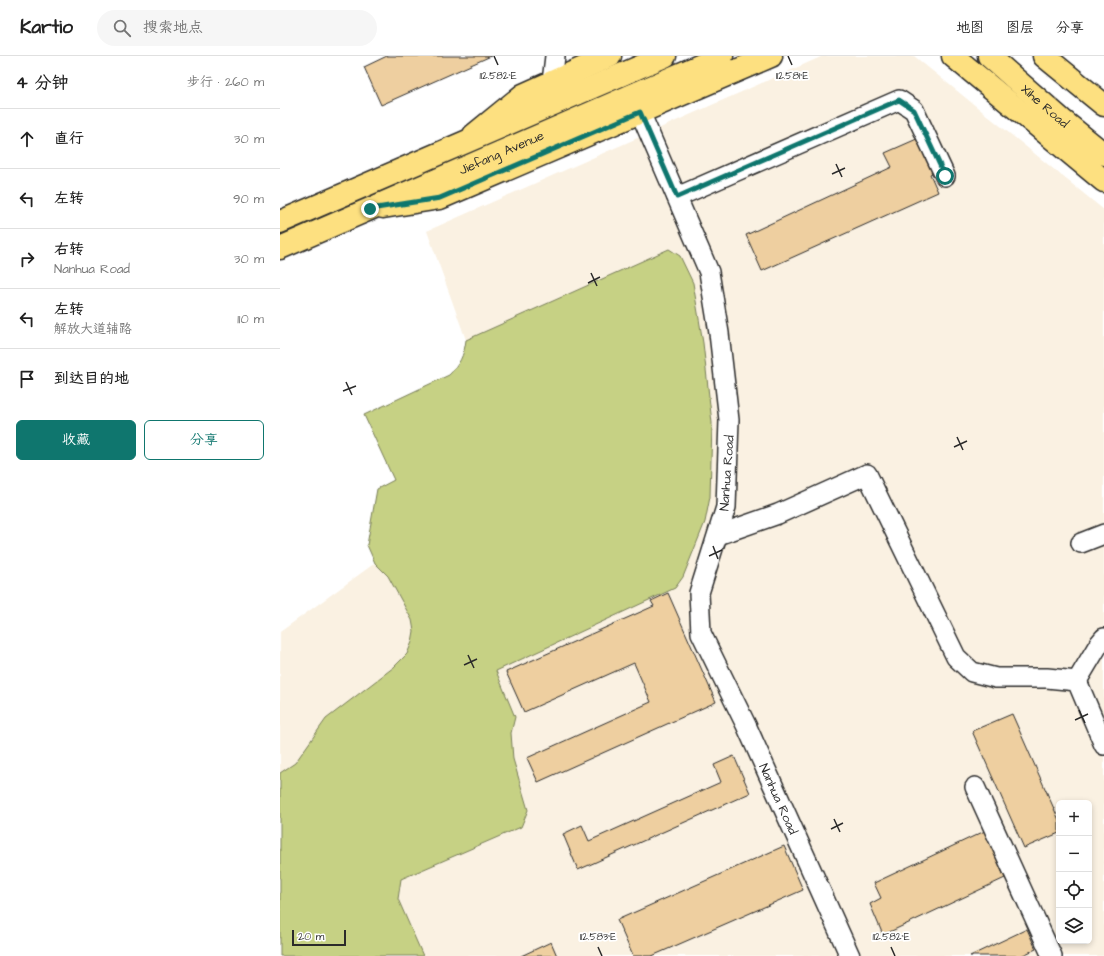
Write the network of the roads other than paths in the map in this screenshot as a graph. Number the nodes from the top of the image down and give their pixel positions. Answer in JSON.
{"nodes":[{"id":1,"x":555,"y":56,"type":"edge"},
{"id":2,"x":610,"y":56,"type":"edge"},
{"id":3,"x":665,"y":56,"type":"edge"},
{"id":4,"x":722,"y":56,"type":"edge"},
{"id":5,"x":771,"y":56,"type":"edge"},
{"id":6,"x":953,"y":56,"type":"edge"},
{"id":7,"x":989,"y":56,"type":"edge"},
{"id":8,"x":1009,"y":56,"type":"edge"},
{"id":9,"x":1044,"y":56,"type":"edge"},
{"id":10,"x":552,"y":82,"type":"junction"},
{"id":11,"x":1104,"y":105,"type":"edge"},
{"id":12,"x":640,"y":112,"type":"junction"},
{"id":13,"x":1104,"y":137,"type":"edge"},
{"id":14,"x":469,"y":140,"type":"junction"},
{"id":15,"x":1104,"y":154,"type":"edge"},
{"id":16,"x":945,"y":176,"type":"dead end"},
{"id":17,"x":1104,"y":181,"type":"edge"},
{"id":18,"x":677,"y":197,"type":"junction"},
{"id":19,"x":370,"y":209,"type":"junction"},
{"id":20,"x":280,"y":222,"type":"edge"},
{"id":21,"x":280,"y":248,"type":"edge"},
{"id":22,"x":1104,"y":534,"type":"edge"},
{"id":23,"x":718,"y":535,"type":"junction"},
{"id":24,"x":1081,"y":543,"type":"dead end"},
{"id":25,"x":1104,"y":638,"type":"edge"},
{"id":26,"x":1077,"y":681,"type":"junction"},
{"id":27,"x":1104,"y":745,"type":"edge"},
{"id":28,"x":975,"y":786,"type":"dead end"},
{"id":29,"x":850,"y":956,"type":"edge"},
{"id":30,"x":1052,"y":956,"type":"edge"}],
"edges":[{"from":1,"to":10,"type":"lane"},
{"from":2,"to":10,"type":"main road"},
{"from":3,"to":14,"type":"main road","name":"Jiefang Avenue"},
{"from":4,"to":19,"type":"main road","name":"Jiefang Avenue"},
{"from":5,"to":12,"type":"main road"},
{"from":6,"to":17,"type":"main road"},
{"from":7,"to":15,"type":"main road","name":"Xihe Road"},
{"from":8,"to":13,"type":"main road","name":"Xihe Road"},
{"from":9,"to":11,"type":"main road"},
{"from":10,"to":14,"type":"main road"},
{"from":12,"to":18,"type":"lane","name":"Nanhua Road"},
{"from":12,"to":19,"type":"main road"},
{"from":14,"to":20,"type":"main road","name":"Jiefang Avenue"},
{"from":16,"to":18,"type":"lane"},
{"from":18,"to":23,"type":"lane","name":"Nanhua Road"},
{"from":19,"to":21,"type":"main road","name":"Jiefang Avenue"},
{"from":22,"to":24,"type":"lane"},
{"from":23,"to":26,"type":"lane"},
{"from":23,"to":29,"type":"lane","name":"Nanhua Road"},
{"from":25,"to":26,"type":"lane"},
{"from":26,"to":27,"type":"lane"},
{"from":28,"to":30,"type":"lane"}]}
